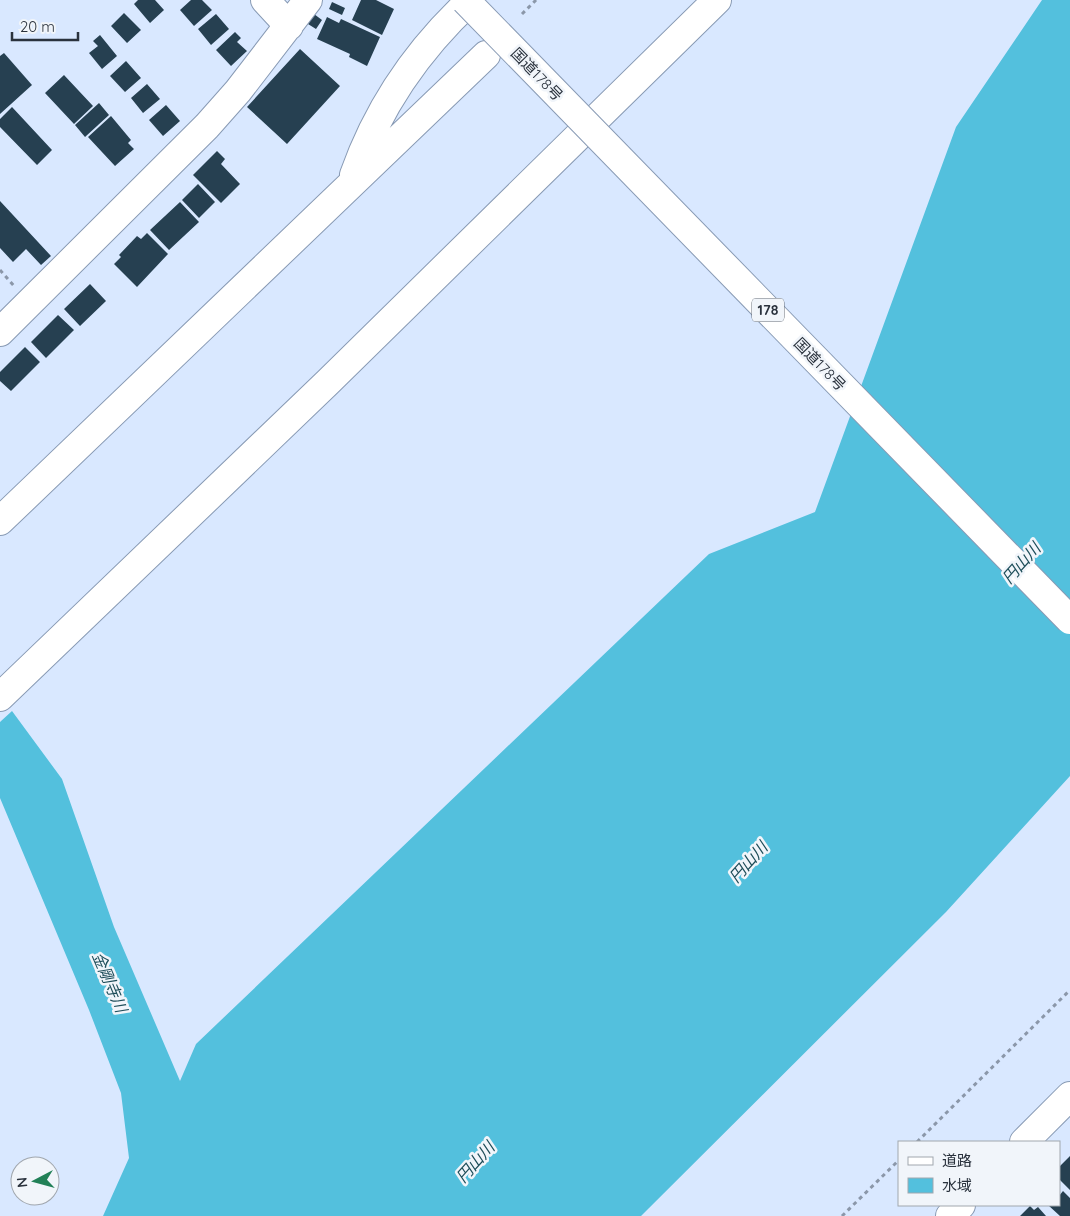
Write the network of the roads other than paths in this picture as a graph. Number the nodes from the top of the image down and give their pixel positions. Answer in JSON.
{"nodes":[{"id":1,"x":265,"y":0,"type":"edge"},
{"id":2,"x":308,"y":0,"type":"edge"},
{"id":3,"x":465,"y":0,"type":"edge"},
{"id":4,"x":471,"y":0,"type":"edge"},
{"id":5,"x":717,"y":0,"type":"edge"},
{"id":6,"x":289,"y":26,"type":"junction"},
{"id":7,"x":486,"y":55,"type":"dead end"},
{"id":8,"x":351,"y":182,"type":"junction"},
{"id":9,"x":0,"y":332,"type":"edge"},
{"id":10,"x":0,"y":522,"type":"edge"},
{"id":11,"x":1070,"y":620,"type":"edge"},
{"id":12,"x":0,"y":697,"type":"edge"},
{"id":13,"x":1070,"y":1096,"type":"edge"},
{"id":14,"x":1025,"y":1141,"type":"edge"},
{"id":15,"x":960,"y":1206,"type":"edge"},
{"id":16,"x":950,"y":1216,"type":"edge"}],
"edges":[{"from":1,"to":6,"type":"main road"},
{"from":2,"to":6,"type":"main road"},
{"from":3,"to":11,"type":"main road","name":"国道178号","number":"178","bridge":true},
{"from":4,"to":8,"type":"main road"},
{"from":5,"to":12,"type":"main road"},
{"from":6,"to":9,"type":"main road"},
{"from":7,"to":8,"type":"main road"},
{"from":8,"to":10,"type":"main road"},
{"from":13,"to":14,"type":"main road"},
{"from":15,"to":16,"type":"main road"}]}
